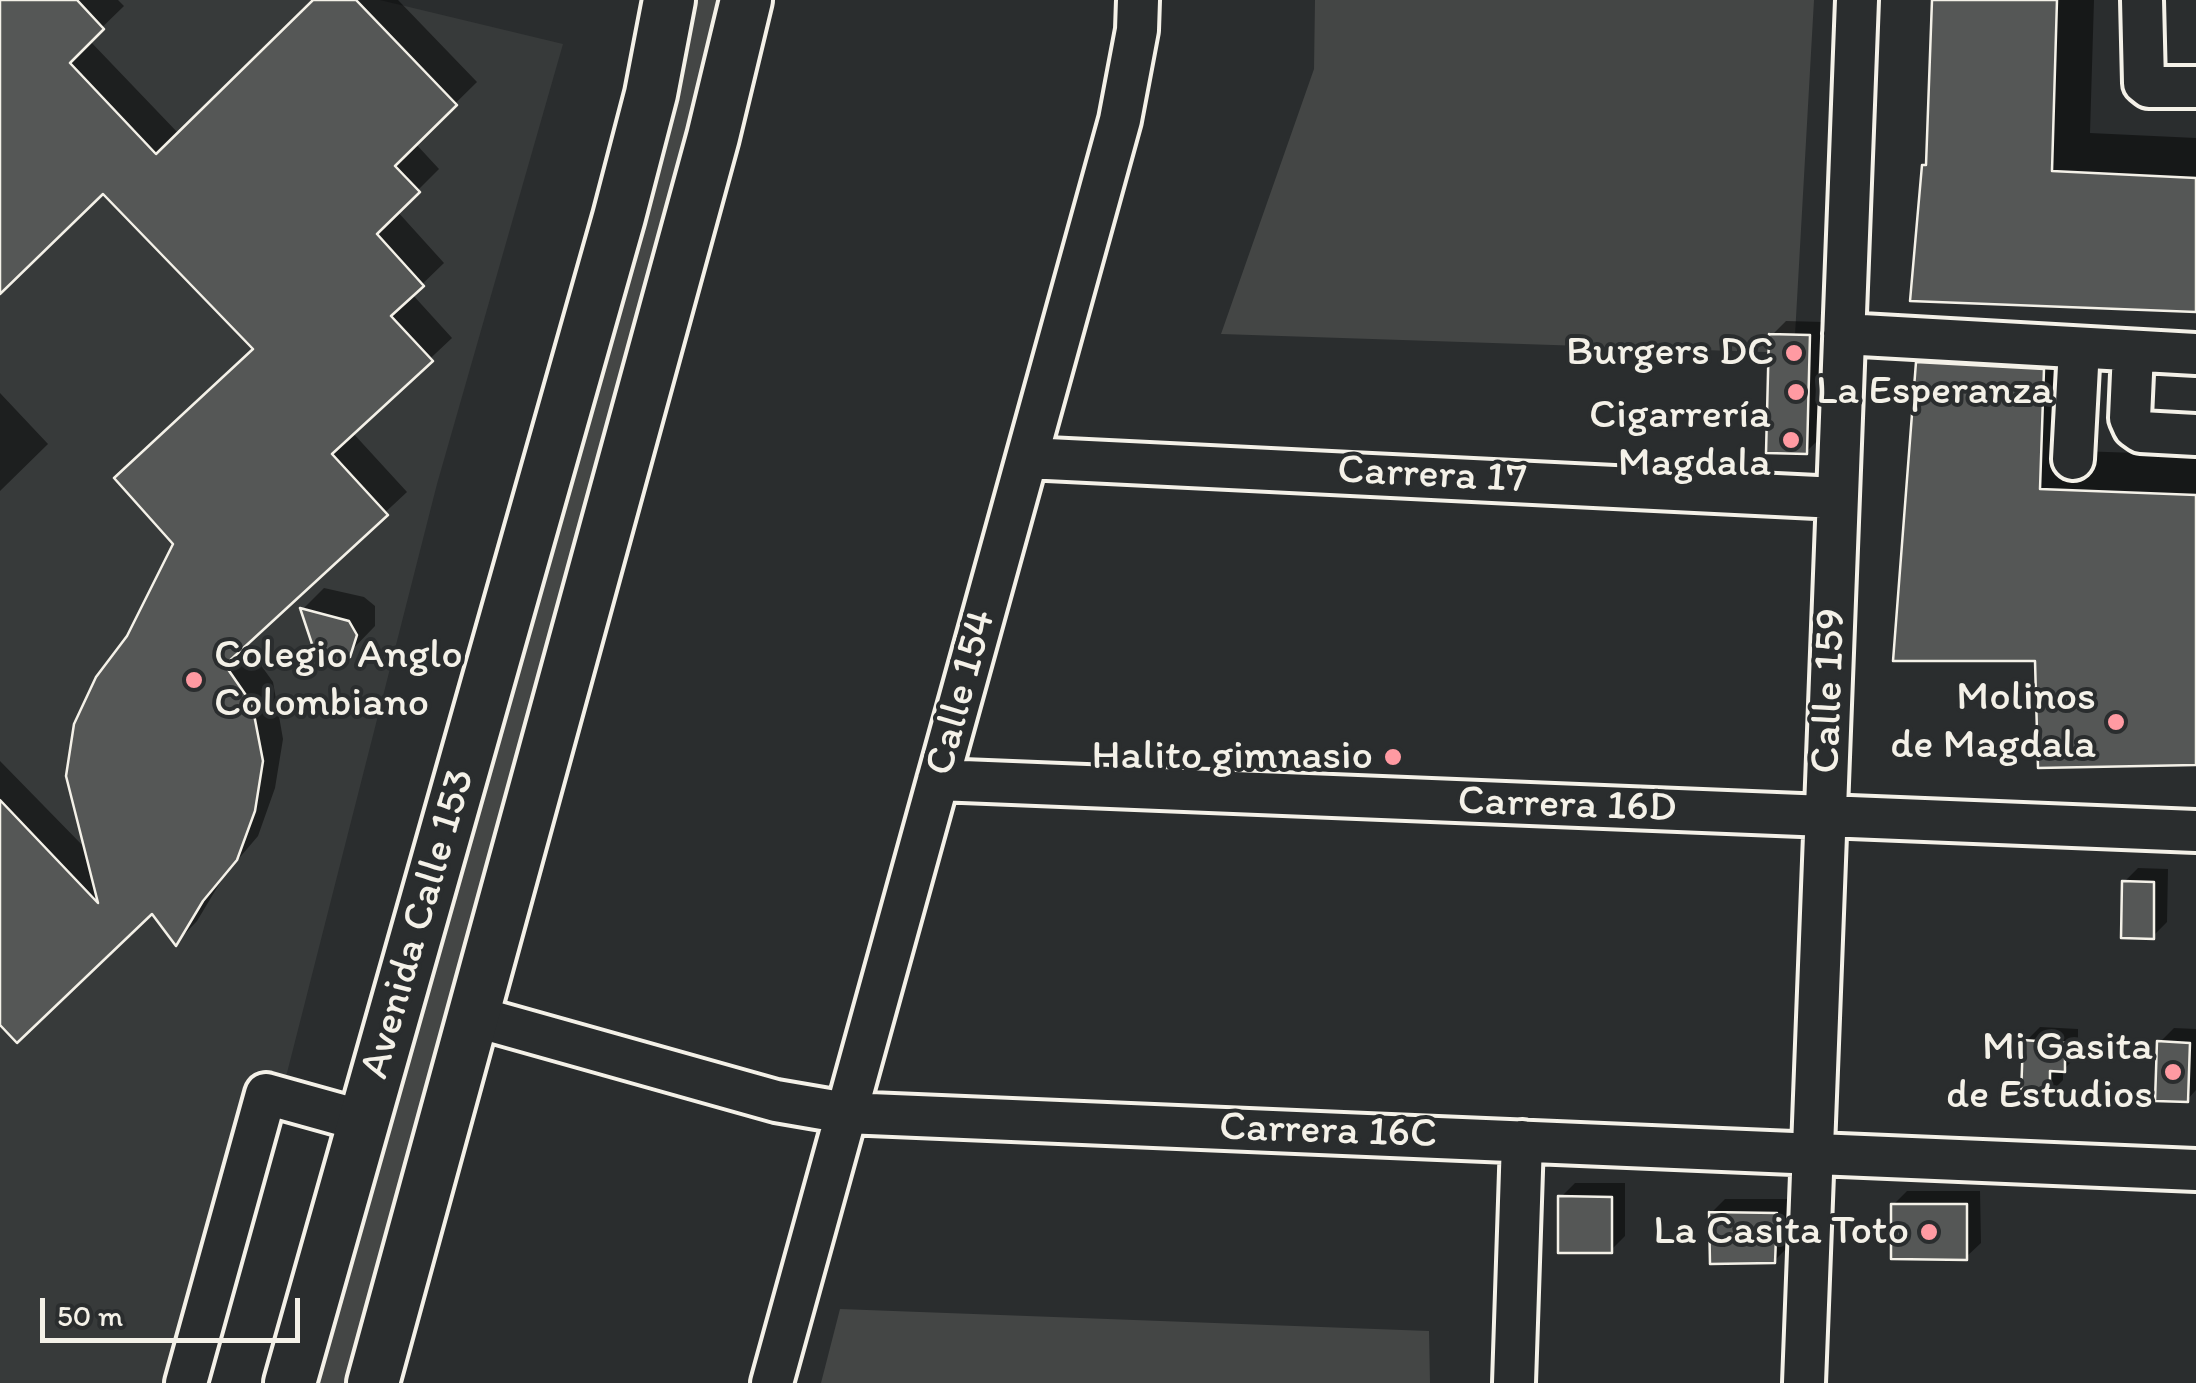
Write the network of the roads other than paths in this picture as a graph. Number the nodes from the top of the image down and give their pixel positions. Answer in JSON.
{"nodes":[{"id":1,"x":669,"y":0,"type":"edge"},
{"id":2,"x":746,"y":0,"type":"edge"},
{"id":3,"x":1138,"y":0,"type":"edge"},
{"id":4,"x":1857,"y":0,"type":"edge"},
{"id":5,"x":2142,"y":0,"type":"edge"},
{"id":6,"x":2196,"y":88,"type":"edge"},
{"id":7,"x":1844,"y":334,"type":"junction"},
{"id":8,"x":2079,"y":348,"type":"junction"},
{"id":9,"x":2133,"y":352,"type":"junction"},
{"id":10,"x":2196,"y":354,"type":"edge"},
{"id":11,"x":2196,"y":435,"type":"edge"},
{"id":12,"x":1027,"y":458,"type":"junction"},
{"id":13,"x":2073,"y":459,"type":"dead end"},
{"id":14,"x":1838,"y":498,"type":"junction"},
{"id":15,"x":938,"y":780,"type":"junction"},
{"id":16,"x":1825,"y":816,"type":"junction"},
{"id":17,"x":2196,"y":831,"type":"edge"},
{"id":18,"x":473,"y":1016,"type":"junction"},
{"id":19,"x":846,"y":1113,"type":"junction"},
{"id":20,"x":364,"y":1121,"type":"junction"},
{"id":21,"x":1522,"y":1141,"type":"junction"},
{"id":22,"x":1812,"y":1154,"type":"junction"},
{"id":23,"x":2196,"y":1170,"type":"edge"},
{"id":24,"x":186,"y":1383,"type":"edge"},
{"id":25,"x":290,"y":1383,"type":"edge"},
{"id":26,"x":373,"y":1383,"type":"edge"},
{"id":27,"x":772,"y":1383,"type":"edge"},
{"id":28,"x":1514,"y":1383,"type":"edge"},
{"id":29,"x":1804,"y":1383,"type":"edge"}],
"edges":[{"from":1,"to":20,"type":"main road","name":"Avenida Calle 153"},
{"from":2,"to":18,"type":"main road","name":"Avenida Calle 153"},
{"from":3,"to":12,"type":"street","name":"Calle 154"},
{"from":4,"to":7,"type":"street","name":"Calle 159"},
{"from":5,"to":6,"type":"street"},
{"from":7,"to":8,"type":"street"},
{"from":7,"to":14,"type":"street","name":"Calle 159"},
{"from":8,"to":9,"type":"street"},
{"from":8,"to":13,"type":"street"},
{"from":9,"to":10,"type":"street"},
{"from":9,"to":11,"type":"street"},
{"from":12,"to":14,"type":"street","name":"Carrera 17"},
{"from":12,"to":15,"type":"street","name":"Calle 154"},
{"from":14,"to":16,"type":"street","name":"Calle 159"},
{"from":15,"to":16,"type":"street","name":"Carrera 16D"},
{"from":15,"to":19,"type":"street","name":"Calle 154"},
{"from":16,"to":17,"type":"street","name":"Carrera 16D"},
{"from":16,"to":22,"type":"street","name":"Calle 159"},
{"from":18,"to":19,"type":"street","name":"Carrera 16C"},
{"from":18,"to":26,"type":"main road","name":"Avenida Calle 153"},
{"from":19,"to":21,"type":"street","name":"Carrera 16C"},
{"from":19,"to":27,"type":"street","name":"Calle 154"},
{"from":20,"to":24,"type":"street"},
{"from":20,"to":25,"type":"main road","name":"Avenida Calle 153"},
{"from":21,"to":22,"type":"street","name":"Carrera 16C"},
{"from":21,"to":28,"type":"street"},
{"from":22,"to":23,"type":"street","name":"Carrera 16C"},
{"from":22,"to":29,"type":"street","name":"Calle 159"}]}
